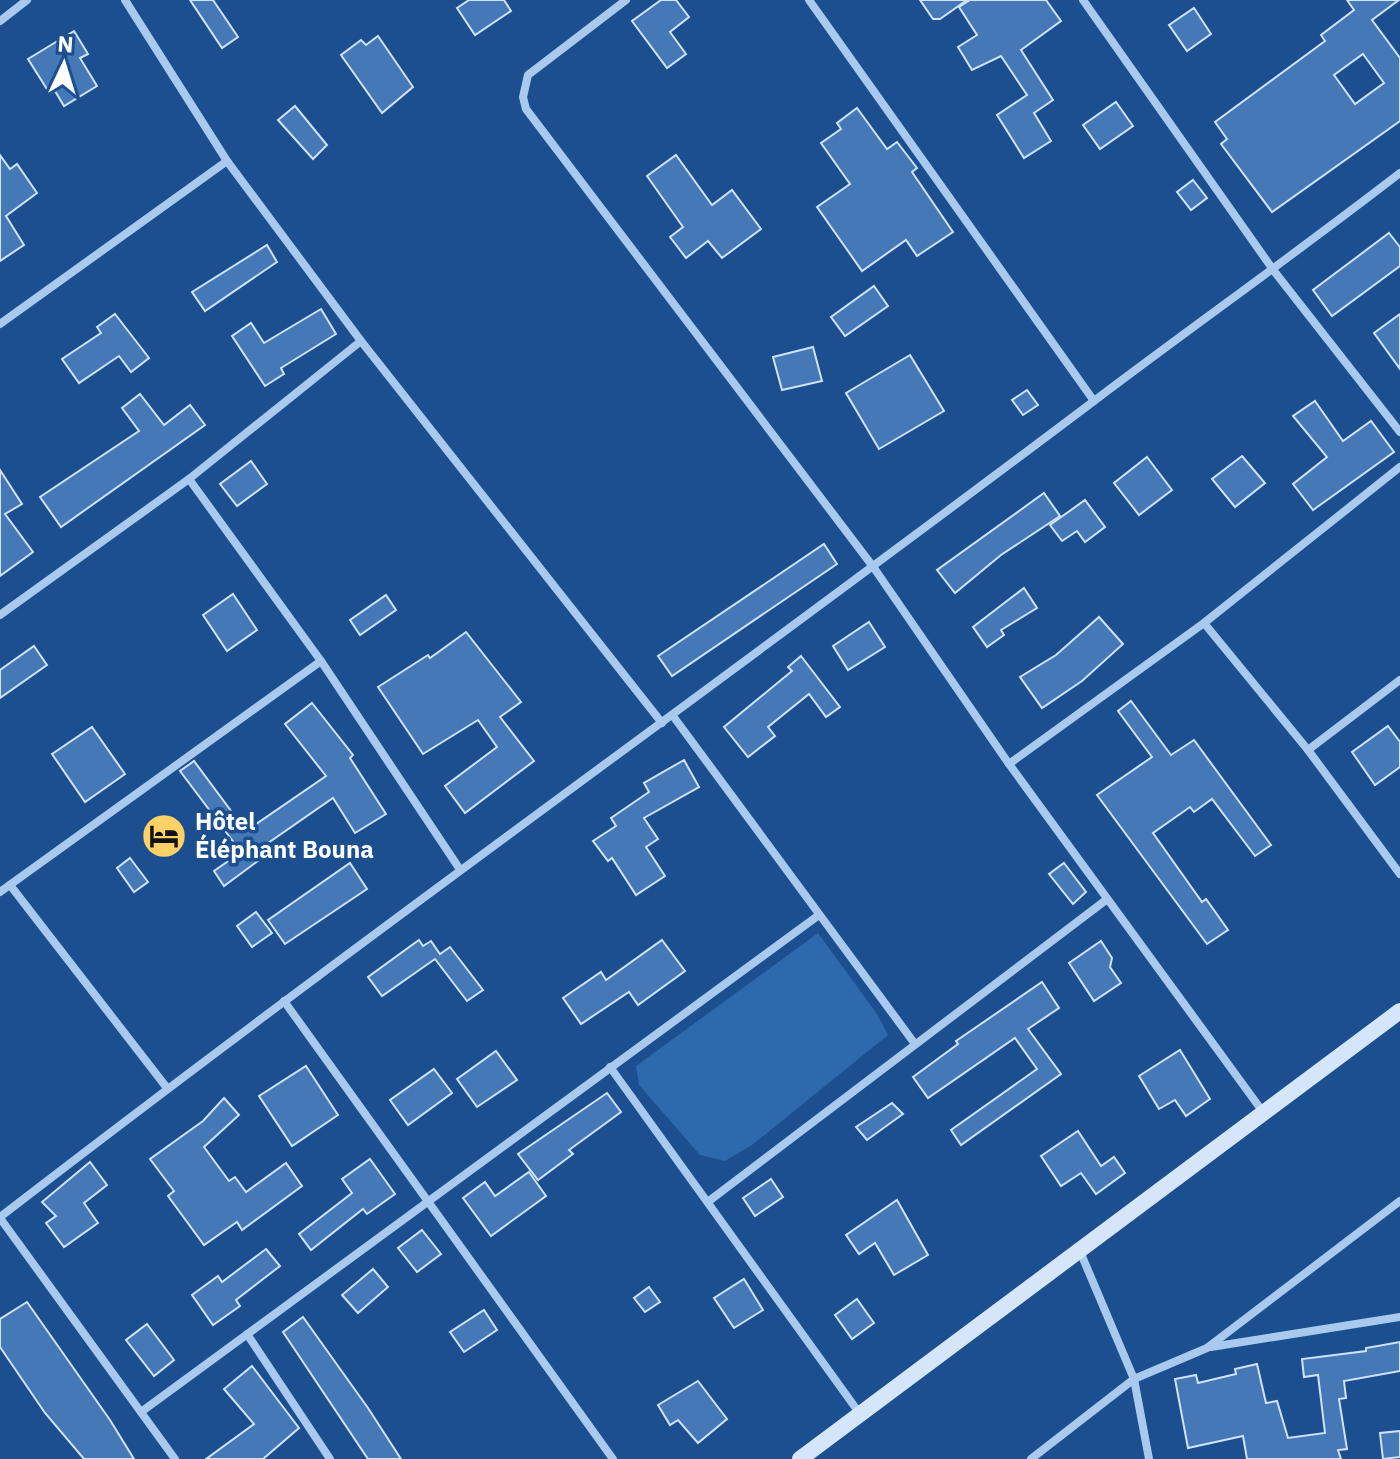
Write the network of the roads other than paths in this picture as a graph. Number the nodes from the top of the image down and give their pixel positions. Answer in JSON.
{"nodes":[{"id":1,"x":27,"y":0,"type":"edge"},
{"id":2,"x":125,"y":0,"type":"edge"},
{"id":3,"x":626,"y":0,"type":"edge"},
{"id":4,"x":809,"y":0,"type":"edge"},
{"id":5,"x":1083,"y":0,"type":"edge"},
{"id":6,"x":0,"y":21,"type":"edge"},
{"id":7,"x":227,"y":161,"type":"junction"},
{"id":8,"x":1400,"y":173,"type":"edge"},
{"id":9,"x":1274,"y":271,"type":"junction"},
{"id":10,"x":0,"y":324,"type":"edge"},
{"id":11,"x":361,"y":341,"type":"junction"},
{"id":12,"x":1094,"y":401,"type":"junction"},
{"id":13,"x":1400,"y":432,"type":"edge"},
{"id":14,"x":1400,"y":467,"type":"edge"},
{"id":15,"x":189,"y":479,"type":"junction"},
{"id":16,"x":874,"y":568,"type":"junction"},
{"id":17,"x":0,"y":615,"type":"edge"},
{"id":18,"x":1204,"y":623,"type":"junction"},
{"id":19,"x":321,"y":661,"type":"junction"},
{"id":20,"x":1400,"y":680,"type":"edge"},
{"id":21,"x":673,"y":716,"type":"junction"},
{"id":22,"x":662,"y":723,"type":"junction"},
{"id":23,"x":1308,"y":750,"type":"junction"},
{"id":24,"x":1009,"y":764,"type":"junction"},
{"id":25,"x":459,"y":868,"type":"junction"},
{"id":26,"x":1400,"y":874,"type":"edge"},
{"id":27,"x":10,"y":885,"type":"junction"},
{"id":28,"x":0,"y":892,"type":"edge"},
{"id":29,"x":1106,"y":900,"type":"junction"},
{"id":30,"x":819,"y":915,"type":"junction"},
{"id":31,"x":284,"y":1001,"type":"junction"},
{"id":32,"x":1400,"y":1011,"type":"edge"},
{"id":33,"x":915,"y":1044,"type":"junction"},
{"id":34,"x":610,"y":1067,"type":"junction"},
{"id":35,"x":167,"y":1088,"type":"junction"},
{"id":36,"x":1263,"y":1112,"type":"junction"},
{"id":37,"x":430,"y":1200,"type":"junction"},
{"id":38,"x":709,"y":1201,"type":"junction"},
{"id":39,"x":1400,"y":1201,"type":"edge"},
{"id":40,"x":0,"y":1218,"type":"edge"},
{"id":41,"x":1079,"y":1249,"type":"junction"},
{"id":42,"x":1400,"y":1317,"type":"edge"},
{"id":43,"x":247,"y":1334,"type":"junction"},
{"id":44,"x":1207,"y":1348,"type":"junction"},
{"id":45,"x":1134,"y":1379,"type":"junction"},
{"id":46,"x":141,"y":1412,"type":"junction"},
{"id":47,"x":861,"y":1414,"type":"junction"},
{"id":48,"x":175,"y":1459,"type":"edge"},
{"id":49,"x":329,"y":1459,"type":"edge"},
{"id":50,"x":613,"y":1459,"type":"edge"},
{"id":51,"x":800,"y":1459,"type":"edge"},
{"id":52,"x":1031,"y":1459,"type":"edge"},
{"id":53,"x":1149,"y":1459,"type":"edge"}],
"edges":[{"from":1,"to":6,"type":"street"},
{"from":2,"to":7,"type":"street"},
{"from":3,"to":16,"type":"street"},
{"from":4,"to":12,"type":"street"},
{"from":5,"to":9,"type":"street"},
{"from":7,"to":10,"type":"street"},
{"from":7,"to":11,"type":"street"},
{"from":8,"to":9,"type":"street"},
{"from":9,"to":12,"type":"street"},
{"from":9,"to":13,"type":"street"},
{"from":11,"to":15,"type":"street"},
{"from":11,"to":22,"type":"street"},
{"from":12,"to":16,"type":"street"},
{"from":14,"to":18,"type":"street"},
{"from":15,"to":17,"type":"street"},
{"from":15,"to":19,"type":"street"},
{"from":16,"to":21,"type":"street"},
{"from":16,"to":24,"type":"street"},
{"from":18,"to":23,"type":"street"},
{"from":18,"to":24,"type":"street"},
{"from":19,"to":25,"type":"street"},
{"from":19,"to":27,"type":"street"},
{"from":20,"to":23,"type":"street"},
{"from":21,"to":22,"type":"street"},
{"from":21,"to":30,"type":"street"},
{"from":22,"to":25,"type":"street"},
{"from":23,"to":26,"type":"street"},
{"from":24,"to":29,"type":"street"},
{"from":25,"to":31,"type":"street"},
{"from":27,"to":28,"type":"street"},
{"from":27,"to":35,"type":"street"},
{"from":29,"to":33,"type":"street"},
{"from":29,"to":36,"type":"street"},
{"from":30,"to":33,"type":"street"},
{"from":30,"to":34,"type":"street"},
{"from":31,"to":35,"type":"street"},
{"from":31,"to":37,"type":"street"},
{"from":32,"to":36,"type":"street"},
{"from":33,"to":38,"type":"street"},
{"from":34,"to":37,"type":"street"},
{"from":34,"to":38,"type":"street"},
{"from":35,"to":40,"type":"street"},
{"from":36,"to":41,"type":"street"},
{"from":37,"to":43,"type":"street"},
{"from":37,"to":50,"type":"street"},
{"from":38,"to":47,"type":"street"},
{"from":39,"to":44,"type":"street"},
{"from":40,"to":46,"type":"street"},
{"from":41,"to":45,"type":"street"},
{"from":41,"to":47,"type":"street"},
{"from":42,"to":44,"type":"street"},
{"from":43,"to":46,"type":"street"},
{"from":43,"to":49,"type":"street"},
{"from":44,"to":45,"type":"street"},
{"from":45,"to":52,"type":"street"},
{"from":45,"to":53,"type":"street"},
{"from":46,"to":48,"type":"street"},
{"from":47,"to":51,"type":"street"}]}
